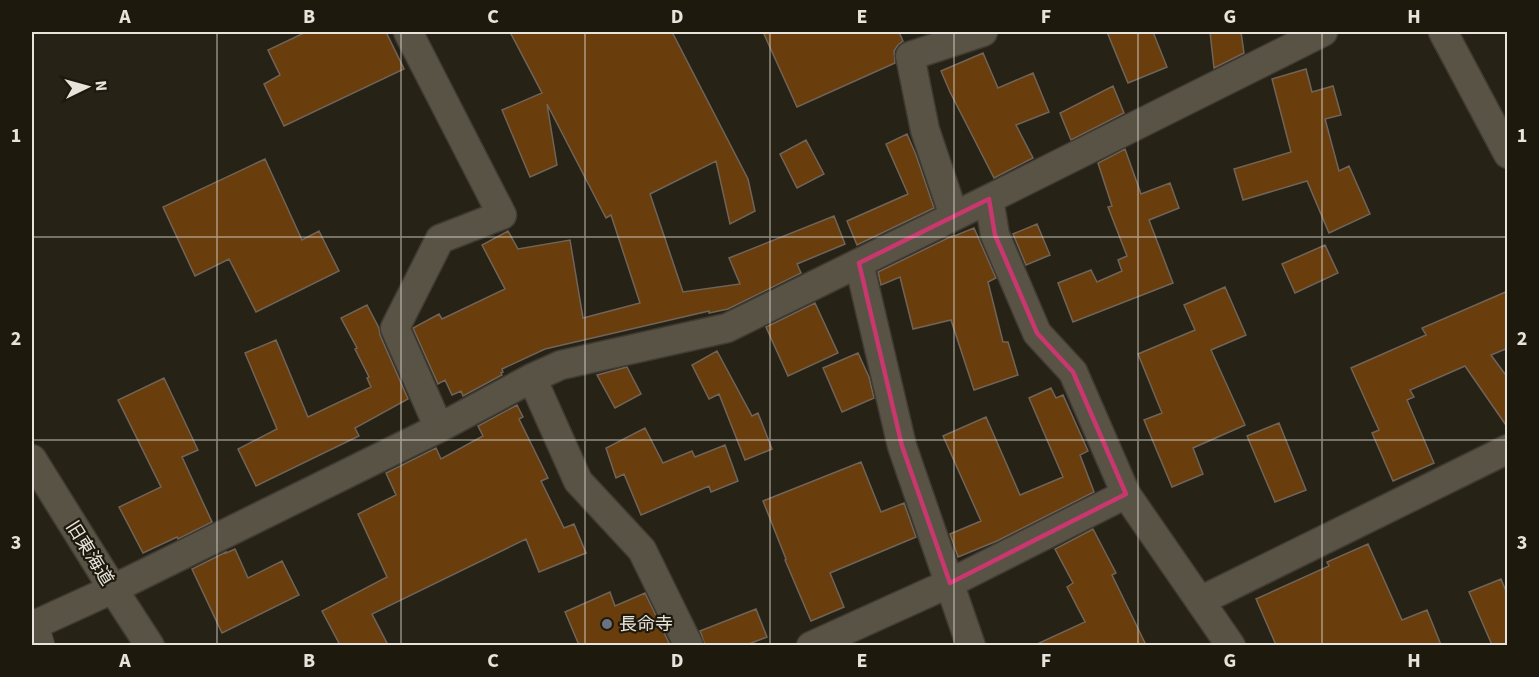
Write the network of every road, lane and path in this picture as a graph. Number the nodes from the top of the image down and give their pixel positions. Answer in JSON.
{"nodes":[{"id":1,"x":408,"y":32,"type":"edge"},
{"id":2,"x":983,"y":32,"type":"edge"},
{"id":3,"x":1323,"y":32,"type":"edge"},
{"id":4,"x":1443,"y":32,"type":"edge"},
{"id":5,"x":1508,"y":154,"type":"edge"},
{"id":6,"x":989,"y":199,"type":"junction"},
{"id":7,"x":954,"y":216,"type":"junction"},
{"id":8,"x":859,"y":263,"type":"junction"},
{"id":9,"x":532,"y":378,"type":"junction"},
{"id":10,"x":439,"y":428,"type":"junction"},
{"id":11,"x":1508,"y":449,"type":"edge"},
{"id":12,"x":32,"y":459,"type":"edge"},
{"id":13,"x":1126,"y":494,"type":"junction"},
{"id":14,"x":950,"y":583,"type":"junction"},
{"id":15,"x":113,"y":589,"type":"junction"},
{"id":16,"x":1200,"y":601,"type":"junction"},
{"id":17,"x":32,"y":626,"type":"edge"},
{"id":18,"x":39,"y":645,"type":"edge"},
{"id":19,"x":150,"y":645,"type":"edge"},
{"id":20,"x":689,"y":645,"type":"edge"},
{"id":21,"x":811,"y":645,"type":"edge"},
{"id":22,"x":971,"y":645,"type":"edge"},
{"id":23,"x":1231,"y":645,"type":"edge"}],
"edges":[{"from":1,"to":10,"type":"street"},
{"from":2,"to":7,"type":"street"},
{"from":3,"to":6,"type":"street"},
{"from":4,"to":5,"type":"street"},
{"from":6,"to":7,"type":"street"},
{"from":6,"to":13,"type":"street"},
{"from":7,"to":8,"type":"street"},
{"from":8,"to":9,"type":"street"},
{"from":8,"to":14,"type":"street"},
{"from":9,"to":10,"type":"street"},
{"from":9,"to":20,"type":"street"},
{"from":10,"to":15,"type":"street"},
{"from":11,"to":16,"type":"street"},
{"from":12,"to":15,"type":"street","name":"旧東海道"},
{"from":13,"to":14,"type":"street"},
{"from":13,"to":16,"type":"street"},
{"from":14,"to":21,"type":"street"},
{"from":14,"to":22,"type":"street"},
{"from":15,"to":17,"type":"street"},
{"from":15,"to":19,"type":"street","name":"旧東海道"},
{"from":16,"to":23,"type":"street"},
{"from":17,"to":18,"type":"main road"}]}
